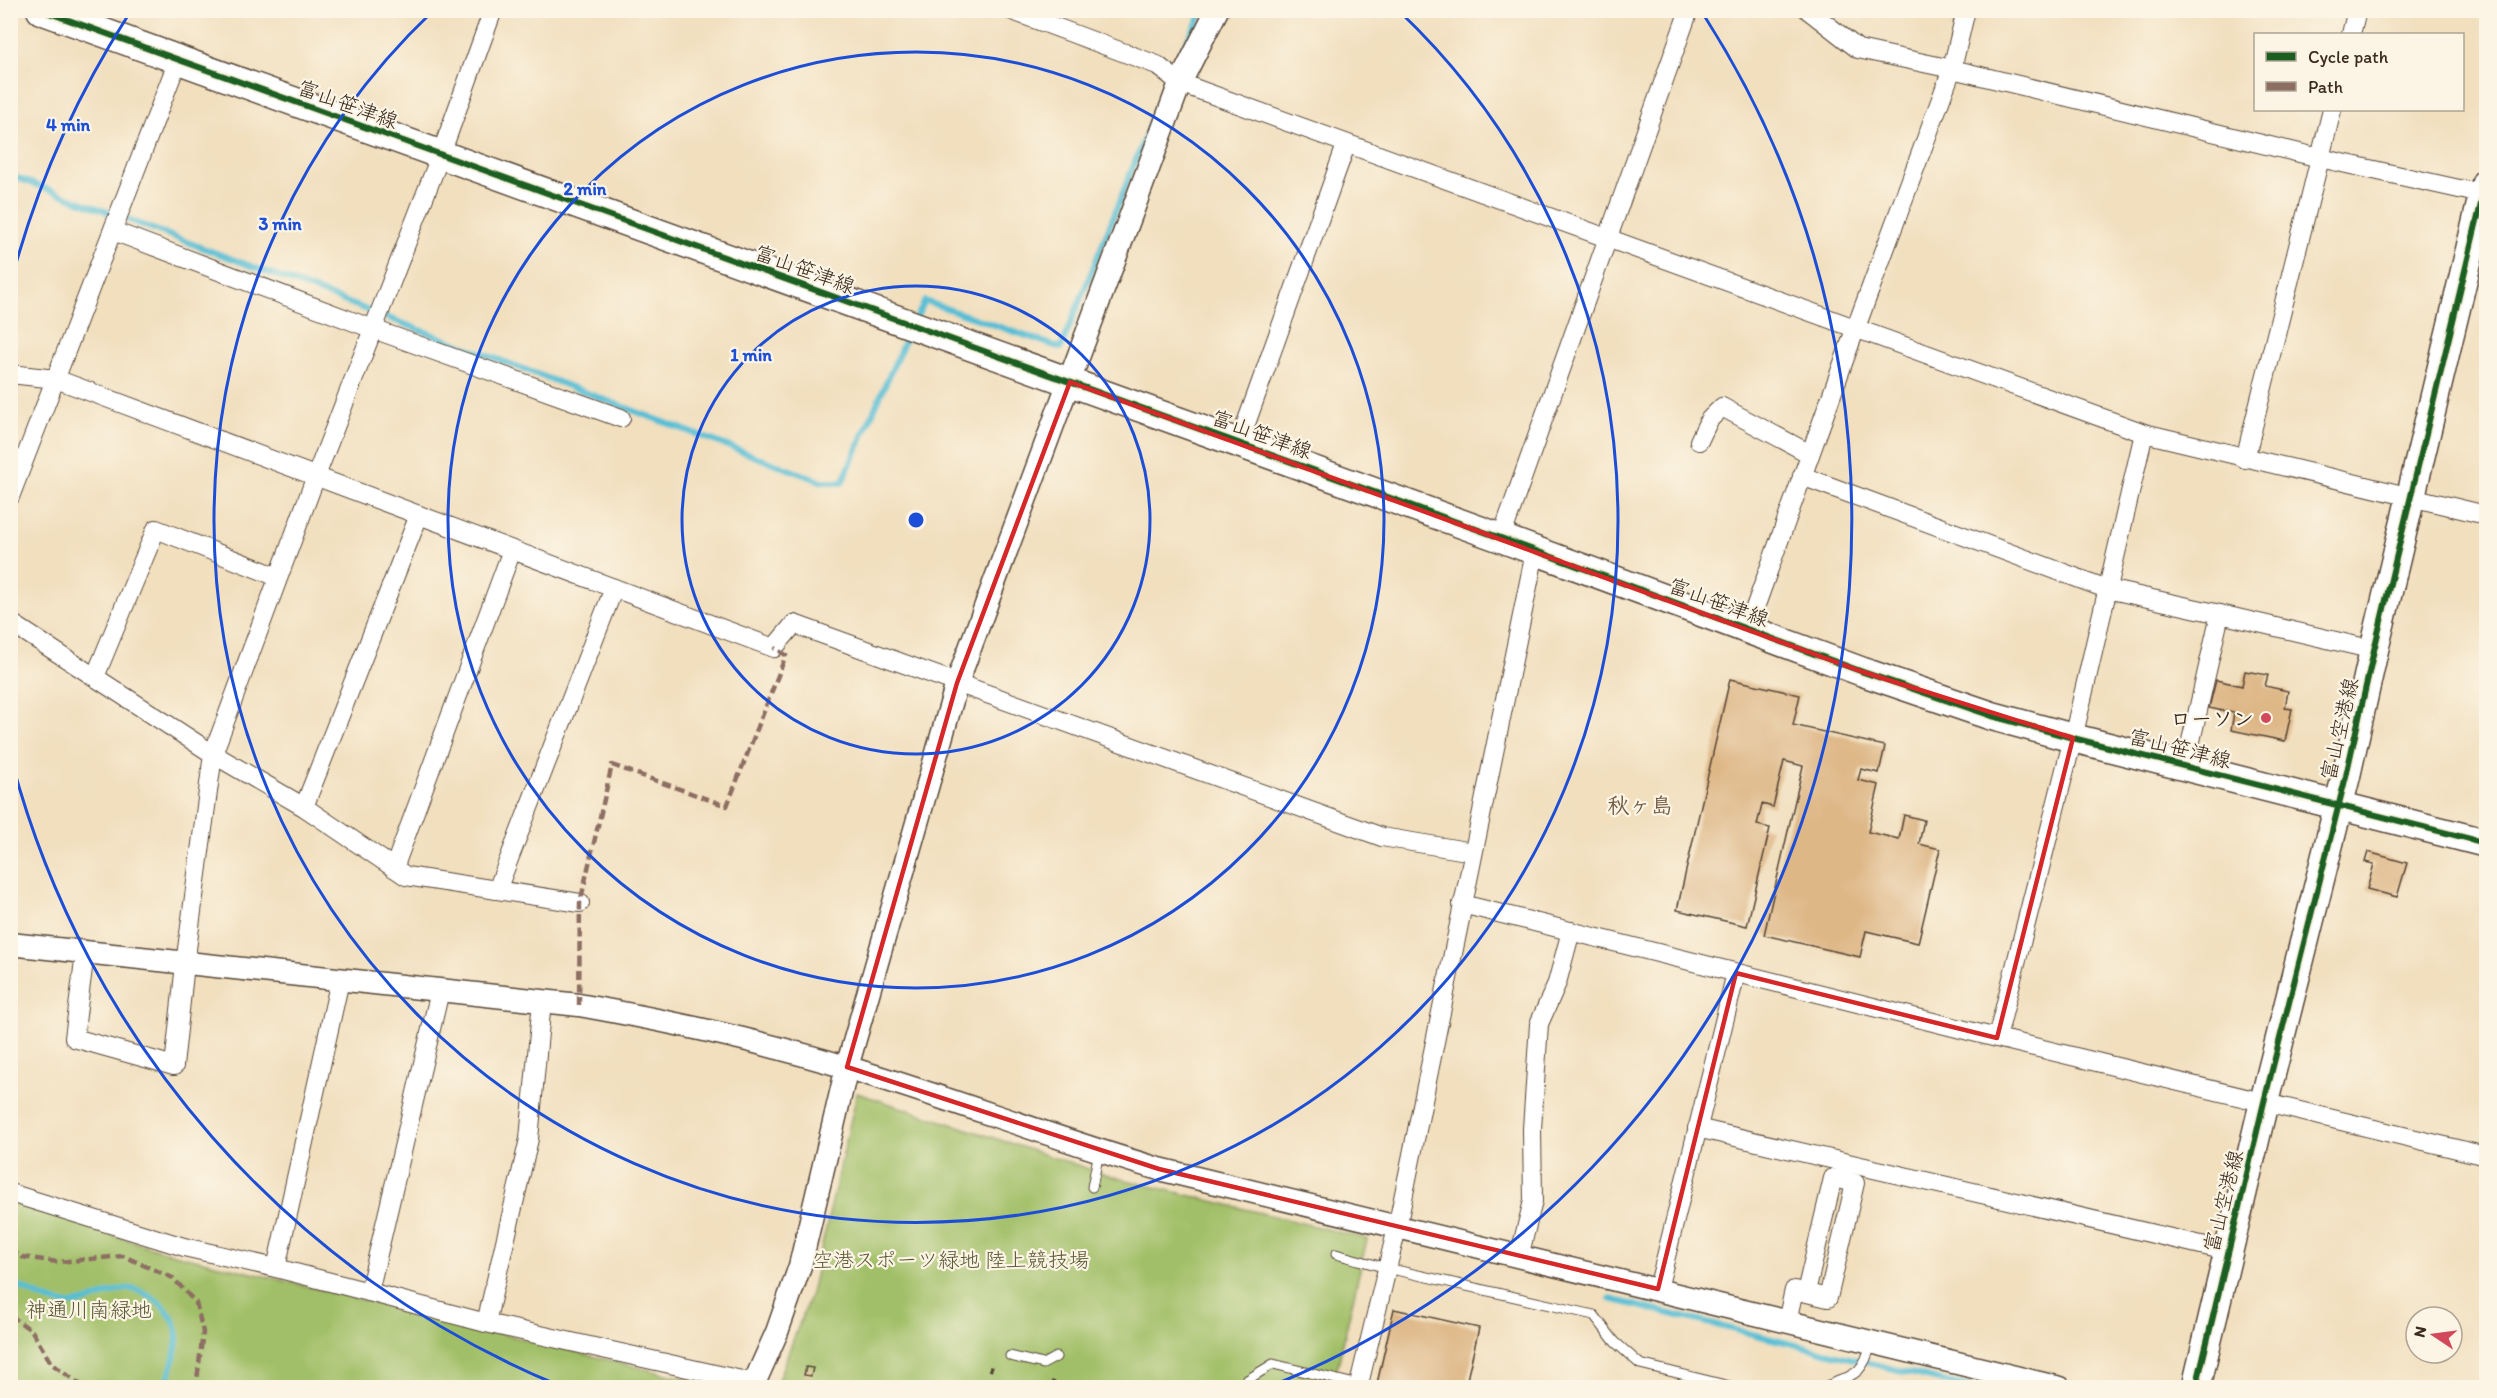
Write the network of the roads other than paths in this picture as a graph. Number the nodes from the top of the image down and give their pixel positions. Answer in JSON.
{"nodes":[{"id":1,"x":41,"y":10,"type":"edge"},
{"id":2,"x":493,"y":10,"type":"edge"},
{"id":3,"x":1010,"y":10,"type":"edge"},
{"id":4,"x":1217,"y":10,"type":"edge"},
{"id":5,"x":1689,"y":10,"type":"edge"},
{"id":6,"x":1808,"y":10,"type":"edge"},
{"id":7,"x":1966,"y":10,"type":"edge"},
{"id":8,"x":2357,"y":10,"type":"edge"},
{"id":9,"x":2351,"y":33,"type":"edge"},
{"id":10,"x":178,"y":60,"type":"junction"},
{"id":11,"x":1952,"y":69,"type":"junction"},
{"id":12,"x":1180,"y":83,"type":"junction"},
{"id":13,"x":2332,"y":111,"type":"edge"},
{"id":14,"x":1346,"y":144,"type":"junction"},
{"id":15,"x":441,"y":154,"type":"junction"},
{"id":16,"x":2320,"y":158,"type":"junction"},
{"id":17,"x":2486,"y":191,"type":"edge"},
{"id":18,"x":113,"y":231,"type":"junction"},
{"id":19,"x":1607,"y":240,"type":"junction"},
{"id":20,"x":373,"y":329,"type":"junction"},
{"id":21,"x":1855,"y":330,"type":"junction"},
{"id":22,"x":10,"y":374,"type":"edge"},
{"id":23,"x":56,"y":379,"type":"junction"},
{"id":24,"x":1071,"y":382,"type":"junction"},
{"id":25,"x":621,"y":418,"type":"dead end"},
{"id":26,"x":2144,"y":433,"type":"junction"},
{"id":27,"x":1699,"y":441,"type":"dead end"},
{"id":28,"x":1239,"y":443,"type":"junction"},
{"id":29,"x":1810,"y":454,"type":"junction"},
{"id":30,"x":2245,"y":459,"type":"junction"},
{"id":31,"x":316,"y":476,"type":"junction"},
{"id":32,"x":1802,"y":476,"type":"junction"},
{"id":33,"x":10,"y":497,"type":"edge"},
{"id":34,"x":2411,"y":497,"type":"junction"},
{"id":35,"x":419,"y":515,"type":"junction"},
{"id":36,"x":2487,"y":515,"type":"edge"},
{"id":37,"x":1501,"y":538,"type":"junction"},
{"id":38,"x":512,"y":550,"type":"junction"},
{"id":39,"x":1535,"y":552,"type":"junction"},
{"id":40,"x":278,"y":578,"type":"junction"},
{"id":41,"x":614,"y":588,"type":"junction"},
{"id":42,"x":2107,"y":589,"type":"junction"},
{"id":43,"x":2220,"y":614,"type":"junction"},
{"id":44,"x":10,"y":622,"type":"edge"},
{"id":45,"x":1747,"y":630,"type":"junction"},
{"id":46,"x":2374,"y":650,"type":"junction"},
{"id":47,"x":95,"y":677,"type":"junction"},
{"id":48,"x":957,"y":683,"type":"junction"},
{"id":49,"x":2073,"y":738,"type":"junction"},
{"id":50,"x":213,"y":753,"type":"junction"},
{"id":51,"x":2185,"y":767,"type":"junction"},
{"id":52,"x":304,"y":807,"type":"junction"},
{"id":53,"x":2339,"y":807,"type":"junction"},
{"id":54,"x":2487,"y":843,"type":"edge"},
{"id":55,"x":1473,"y":852,"type":"junction"},
{"id":56,"x":394,"y":868,"type":"junction"},
{"id":57,"x":497,"y":890,"type":"junction"},
{"id":58,"x":580,"y":903,"type":"dead end"},
{"id":59,"x":1462,"y":904,"type":"junction"},
{"id":60,"x":1571,"y":932,"type":"junction"},
{"id":61,"x":10,"y":944,"type":"edge"},
{"id":62,"x":85,"y":953,"type":"junction"},
{"id":63,"x":185,"y":964,"type":"junction"},
{"id":64,"x":1736,"y":973,"type":"junction"},
{"id":65,"x":340,"y":980,"type":"junction"},
{"id":66,"x":440,"y":991,"type":"junction"},
{"id":67,"x":542,"y":1001,"type":"junction"},
{"id":68,"x":1997,"y":1038,"type":"junction"},
{"id":69,"x":848,"y":1067,"type":"junction"},
{"id":70,"x":2264,"y":1102,"type":"junction"},
{"id":71,"x":1697,"y":1128,"type":"junction"},
{"id":72,"x":1099,"y":1152,"type":"junction"},
{"id":73,"x":2487,"y":1156,"type":"edge"},
{"id":74,"x":1845,"y":1172,"type":"junction"},
{"id":75,"x":1092,"y":1187,"type":"dead end"},
{"id":76,"x":10,"y":1193,"type":"edge"},
{"id":77,"x":1396,"y":1228,"type":"junction"},
{"id":78,"x":2227,"y":1251,"type":"junction"},
{"id":79,"x":1336,"y":1254,"type":"dead end"},
{"id":80,"x":1519,"y":1257,"type":"junction"},
{"id":81,"x":276,"y":1268,"type":"junction"},
{"id":82,"x":1387,"y":1268,"type":"junction"},
{"id":83,"x":1658,"y":1289,"type":"junction"},
{"id":84,"x":369,"y":1292,"type":"junction"},
{"id":85,"x":1787,"y":1321,"type":"junction"},
{"id":86,"x":486,"y":1323,"type":"junction"},
{"id":87,"x":1869,"y":1350,"type":"junction"},
{"id":88,"x":1010,"y":1356,"type":"dead end"},
{"id":89,"x":1056,"y":1357,"type":"dead end"},
{"id":90,"x":754,"y":1385,"type":"edge"},
{"id":91,"x":1359,"y":1386,"type":"edge"},
{"id":92,"x":1234,"y":1388,"type":"edge"},
{"id":93,"x":1738,"y":1388,"type":"edge"},
{"id":94,"x":1822,"y":1388,"type":"edge"},
{"id":95,"x":2060,"y":1388,"type":"edge"},
{"id":96,"x":2196,"y":1388,"type":"edge"}],
"edges":[{"from":1,"to":10,"type":"main road","name":"富山笹津線"},
{"from":2,"to":15,"type":"street"},
{"from":3,"to":12,"type":"street"},
{"from":4,"to":12,"type":"street"},
{"from":5,"to":19,"type":"street"},
{"from":6,"to":11,"type":"street"},
{"from":7,"to":11,"type":"street"},
{"from":8,"to":9,"type":"street"},
{"from":10,"to":15,"type":"main road","name":"富山笹津線"},
{"from":10,"to":18,"type":"street"},
{"from":11,"to":16,"type":"street"},
{"from":11,"to":21,"type":"street"},
{"from":12,"to":14,"type":"street"},
{"from":12,"to":24,"type":"street"},
{"from":13,"to":16,"type":"street"},
{"from":14,"to":19,"type":"street"},
{"from":14,"to":28,"type":"street"},
{"from":15,"to":20,"type":"street"},
{"from":15,"to":24,"type":"main road","name":"富山笹津線"},
{"from":16,"to":17,"type":"street"},
{"from":16,"to":30,"type":"street"},
{"from":17,"to":34,"type":"main road","name":"富山空港線"},
{"from":18,"to":20,"type":"street"},
{"from":18,"to":23,"type":"street"},
{"from":19,"to":21,"type":"street"},
{"from":19,"to":37,"type":"street"},
{"from":20,"to":25,"type":"street"},
{"from":20,"to":31,"type":"street"},
{"from":21,"to":26,"type":"street"},
{"from":21,"to":29,"type":"street"},
{"from":22,"to":23,"type":"street"},
{"from":23,"to":31,"type":"street"},
{"from":23,"to":33,"type":"street"},
{"from":24,"to":28,"type":"main road","name":"富山笹津線"},
{"from":24,"to":48,"type":"street"},
{"from":26,"to":30,"type":"street"},
{"from":26,"to":42,"type":"street"},
{"from":27,"to":29,"type":"street"},
{"from":28,"to":37,"type":"main road","name":"富山笹津線"},
{"from":29,"to":32,"type":"street"},
{"from":30,"to":34,"type":"street"},
{"from":31,"to":35,"type":"street"},
{"from":31,"to":40,"type":"street"},
{"from":32,"to":42,"type":"street"},
{"from":32,"to":45,"type":"street"},
{"from":34,"to":36,"type":"street"},
{"from":34,"to":46,"type":"main road","name":"富山空港線"},
{"from":35,"to":38,"type":"street"},
{"from":35,"to":52,"type":"street"},
{"from":37,"to":39,"type":"main road","name":"富山笹津線"},
{"from":38,"to":41,"type":"street"},
{"from":38,"to":56,"type":"street"},
{"from":39,"to":45,"type":"main road","name":"富山笹津線"},
{"from":39,"to":55,"type":"street"},
{"from":40,"to":47,"type":"street"},
{"from":40,"to":50,"type":"street"},
{"from":41,"to":48,"type":"street"},
{"from":41,"to":57,"type":"street"},
{"from":42,"to":43,"type":"street"},
{"from":42,"to":49,"type":"street"},
{"from":43,"to":46,"type":"street"},
{"from":43,"to":51,"type":"street"},
{"from":44,"to":47,"type":"street"},
{"from":45,"to":49,"type":"main road","name":"富山笹津線"},
{"from":46,"to":53,"type":"main road","name":"富山空港線"},
{"from":47,"to":50,"type":"street"},
{"from":48,"to":55,"type":"street"},
{"from":48,"to":69,"type":"street"},
{"from":49,"to":51,"type":"main road","name":"富山笹津線"},
{"from":49,"to":68,"type":"street"},
{"from":50,"to":52,"type":"street"},
{"from":50,"to":63,"type":"street"},
{"from":51,"to":53,"type":"main road","name":"富山笹津線"},
{"from":52,"to":56,"type":"street"},
{"from":53,"to":54,"type":"main road","name":"富山笹津線"},
{"from":53,"to":70,"type":"main road","name":"富山空港線"},
{"from":55,"to":59,"type":"street"},
{"from":56,"to":57,"type":"street"},
{"from":57,"to":58,"type":"street"},
{"from":59,"to":60,"type":"street"},
{"from":59,"to":77,"type":"street"},
{"from":60,"to":64,"type":"street"},
{"from":60,"to":80,"type":"street"},
{"from":61,"to":62,"type":"street"},
{"from":62,"to":63,"type":"street"},
{"from":62,"to":63,"type":"street"},
{"from":63,"to":65,"type":"street"},
{"from":64,"to":68,"type":"street"},
{"from":64,"to":71,"type":"street"},
{"from":65,"to":66,"type":"street"},
{"from":65,"to":81,"type":"street"},
{"from":66,"to":67,"type":"street"},
{"from":66,"to":84,"type":"street"},
{"from":67,"to":69,"type":"street"},
{"from":67,"to":86,"type":"street"},
{"from":68,"to":70,"type":"street"},
{"from":69,"to":72,"type":"street"},
{"from":69,"to":90,"type":"street"},
{"from":70,"to":73,"type":"street"},
{"from":70,"to":78,"type":"main road","name":"富山空港線"},
{"from":71,"to":74,"type":"street"},
{"from":71,"to":83,"type":"street"},
{"from":72,"to":75,"type":"lane"},
{"from":72,"to":77,"type":"street"},
{"from":74,"to":78,"type":"street"},
{"from":74,"to":85,"type":"street"},
{"from":76,"to":81,"type":"street"},
{"from":77,"to":80,"type":"street"},
{"from":77,"to":82,"type":"street"},
{"from":78,"to":96,"type":"main road","name":"富山空港線"},
{"from":79,"to":82,"type":"lane"},
{"from":80,"to":83,"type":"street"},
{"from":81,"to":84,"type":"street"},
{"from":82,"to":91,"type":"street"},
{"from":82,"to":93,"type":"lane"},
{"from":83,"to":85,"type":"street"},
{"from":84,"to":86,"type":"street"},
{"from":85,"to":87,"type":"street"},
{"from":86,"to":90,"type":"street"},
{"from":87,"to":94,"type":"lane"},
{"from":87,"to":95,"type":"street"},
{"from":88,"to":89,"type":"lane"},
{"from":91,"to":92,"type":"lane"}]}
